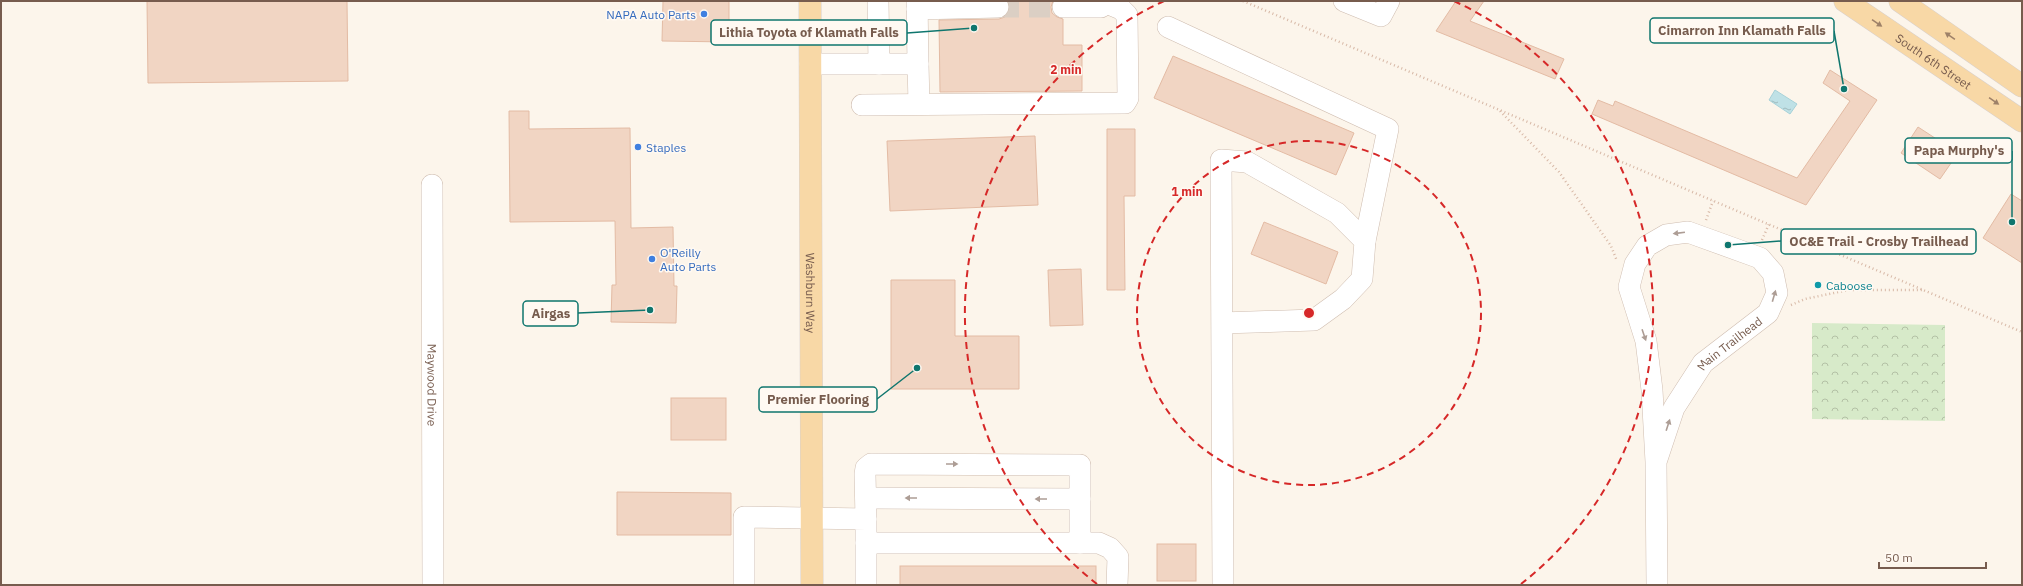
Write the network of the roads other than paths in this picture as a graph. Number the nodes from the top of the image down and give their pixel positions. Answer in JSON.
{"nodes":[{"id":1,"x":810,"y":1,"type":"edge"},
{"id":2,"x":878,"y":1,"type":"edge"},
{"id":3,"x":1344,"y":1,"type":"edge"},
{"id":4,"x":1389,"y":1,"type":"edge"},
{"id":5,"x":1845,"y":1,"type":"edge"},
{"id":6,"x":1900,"y":1,"type":"edge"},
{"id":7,"x":1105,"y":2,"type":"edge"},
{"id":8,"x":917,"y":5,"type":"edge"},
{"id":9,"x":998,"y":7,"type":"tunnel mouth"},
{"id":10,"x":1063,"y":7,"type":"tunnel mouth"},
{"id":11,"x":1168,"y":27,"type":"dead end"},
{"id":12,"x":810,"y":64,"type":"junction"},
{"id":13,"x":879,"y":64,"type":"junction"},
{"id":14,"x":918,"y":64,"type":"junction"},
{"id":15,"x":2022,"y":86,"type":"edge"},
{"id":16,"x":862,"y":104,"type":"dead end"},
{"id":17,"x":918,"y":104,"type":"junction"},
{"id":18,"x":2022,"y":121,"type":"edge"},
{"id":19,"x":432,"y":185,"type":"dead end"},
{"id":20,"x":1365,"y":241,"type":"junction"},
{"id":21,"x":1222,"y":323,"type":"junction"},
{"id":22,"x":1652,"y":390,"type":"junction"},
{"id":23,"x":1679,"y":400,"type":"junction"},
{"id":24,"x":1656,"y":462,"type":"junction"},
{"id":25,"x":866,"y":498,"type":"junction"},
{"id":26,"x":1080,"y":499,"type":"junction"},
{"id":27,"x":812,"y":519,"type":"junction"},
{"id":28,"x":866,"y":519,"type":"junction"},
{"id":29,"x":866,"y":543,"type":"junction"},
{"id":30,"x":1080,"y":543,"type":"junction"},
{"id":31,"x":433,"y":585,"type":"edge"},
{"id":32,"x":744,"y":585,"type":"edge"},
{"id":33,"x":812,"y":585,"type":"edge"},
{"id":34,"x":866,"y":585,"type":"edge"},
{"id":35,"x":1117,"y":585,"type":"edge"},
{"id":36,"x":1223,"y":585,"type":"edge"},
{"id":37,"x":1657,"y":585,"type":"edge"}],
"edges":[{"from":1,"to":12,"type":"main road","name":"Washburn Way"},
{"from":2,"to":13,"type":"street"},
{"from":3,"to":4,"type":"street"},
{"from":5,"to":18,"type":"main road","name":"South 6th Street","one_way":true},
{"from":15,"to":6,"type":"main road","one_way":true},
{"from":7,"to":10,"type":"street"},
{"from":7,"to":17,"type":"street"},
{"from":8,"to":9,"type":"street"},
{"from":8,"to":14,"type":"street"},
{"from":11,"to":20,"type":"street"},
{"from":12,"to":13,"type":"street"},
{"from":12,"to":27,"type":"main road","name":"Washburn Way"},
{"from":13,"to":14,"type":"street"},
{"from":14,"to":17,"type":"street"},
{"from":16,"to":17,"type":"street"},
{"from":19,"to":31,"type":"street","name":"Maywood Drive"},
{"from":20,"to":21,"type":"street"},
{"from":20,"to":21,"type":"street"},
{"from":21,"to":36,"type":"street"},
{"from":22,"to":23,"type":"street"},
{"from":23,"to":22,"type":"street","name":"Main Trailhead","one_way":true},
{"from":22,"to":24,"type":"street","name":"Main Trailhead"},
{"from":24,"to":23,"type":"street","name":"Main Trailhead","one_way":true},
{"from":24,"to":37,"type":"street","name":"Main Trailhead"},
{"from":26,"to":25,"type":"street","one_way":true},
{"from":25,"to":26,"type":"street","one_way":true},
{"from":25,"to":28,"type":"street"},
{"from":26,"to":30,"type":"street"},
{"from":27,"to":28,"type":"street"},
{"from":27,"to":32,"type":"street"},
{"from":27,"to":33,"type":"main road","name":"Washburn Way"},
{"from":28,"to":29,"type":"street"},
{"from":29,"to":30,"type":"street"},
{"from":29,"to":34,"type":"street"},
{"from":30,"to":35,"type":"street"}]}
